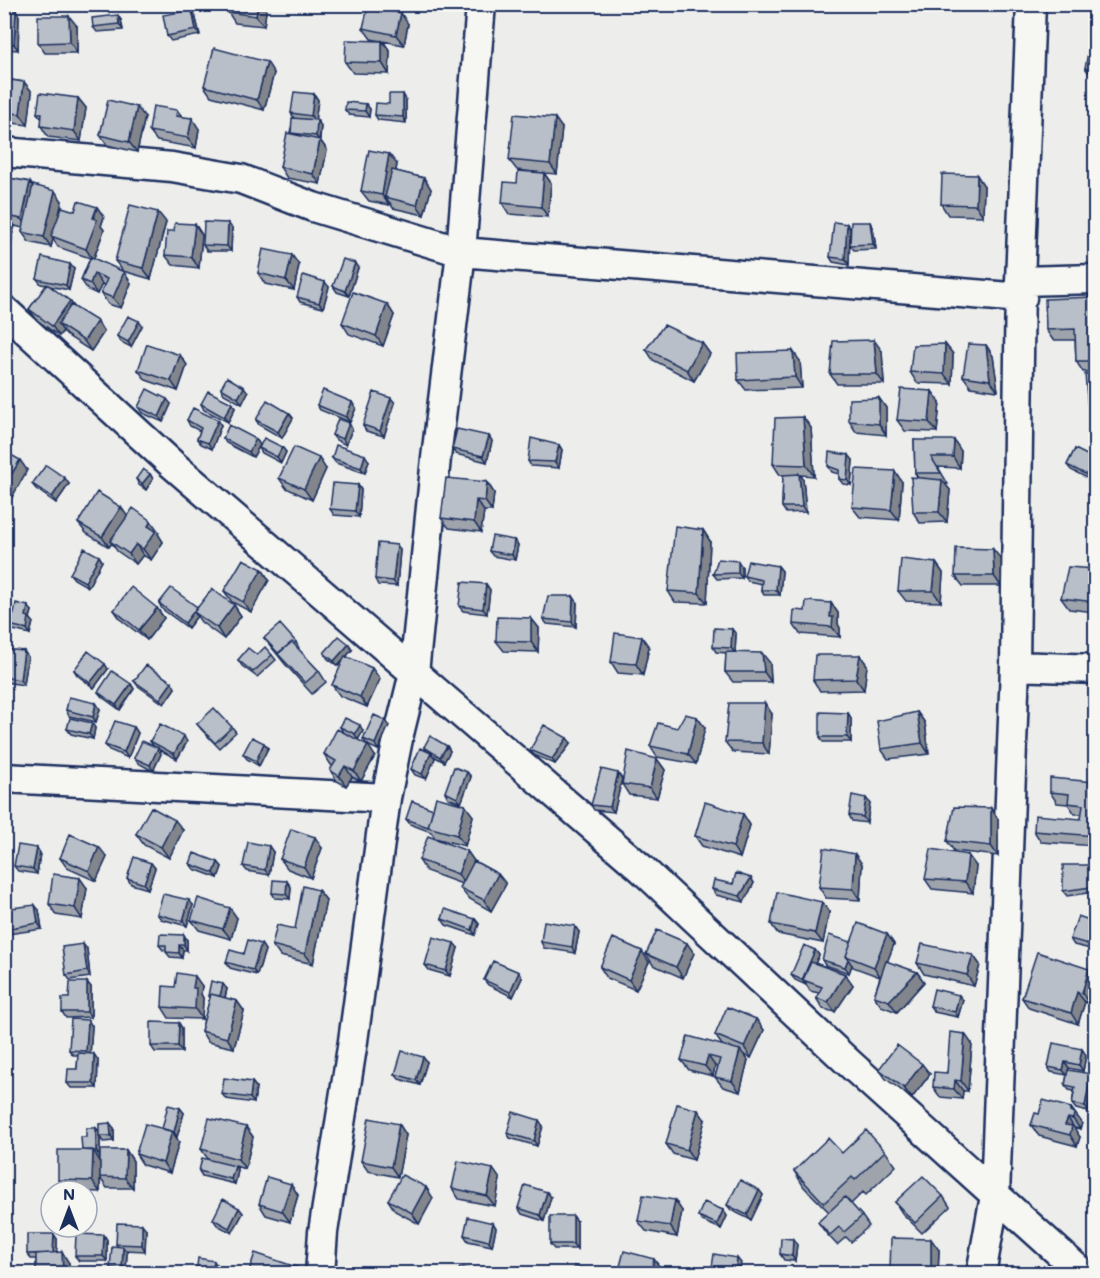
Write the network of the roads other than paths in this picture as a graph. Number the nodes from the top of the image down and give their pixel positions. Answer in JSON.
{"nodes":[{"id":1,"x":482,"y":4,"type":"edge"},
{"id":2,"x":1031,"y":4,"type":"edge"},
{"id":3,"x":4,"y":152,"type":"edge"},
{"id":4,"x":461,"y":252,"type":"junction"},
{"id":5,"x":1095,"y":279,"type":"edge"},
{"id":6,"x":1021,"y":290,"type":"junction"},
{"id":7,"x":4,"y":310,"type":"edge"},
{"id":8,"x":1016,"y":666,"type":"junction"},
{"id":9,"x":1095,"y":669,"type":"edge"},
{"id":10,"x":414,"y":672,"type":"junction"},
{"id":11,"x":4,"y":778,"type":"edge"},
{"id":12,"x":386,"y":798,"type":"junction"},
{"id":13,"x":995,"y":1196,"type":"junction"},
{"id":14,"x":320,"y":1274,"type":"edge"},
{"id":15,"x":981,"y":1274,"type":"edge"},
{"id":16,"x":1083,"y":1274,"type":"edge"}],
"edges":[{"from":1,"to":4,"type":"street"},
{"from":2,"to":6,"type":"street"},
{"from":3,"to":4,"type":"street"},
{"from":4,"to":6,"type":"street"},
{"from":4,"to":10,"type":"street"},
{"from":5,"to":6,"type":"street"},
{"from":6,"to":8,"type":"street"},
{"from":7,"to":10,"type":"street"},
{"from":8,"to":9,"type":"street"},
{"from":8,"to":13,"type":"street"},
{"from":10,"to":12,"type":"street"},
{"from":10,"to":13,"type":"street"},
{"from":11,"to":12,"type":"street"},
{"from":12,"to":14,"type":"street"},
{"from":13,"to":15,"type":"street"},
{"from":13,"to":16,"type":"street"}]}
